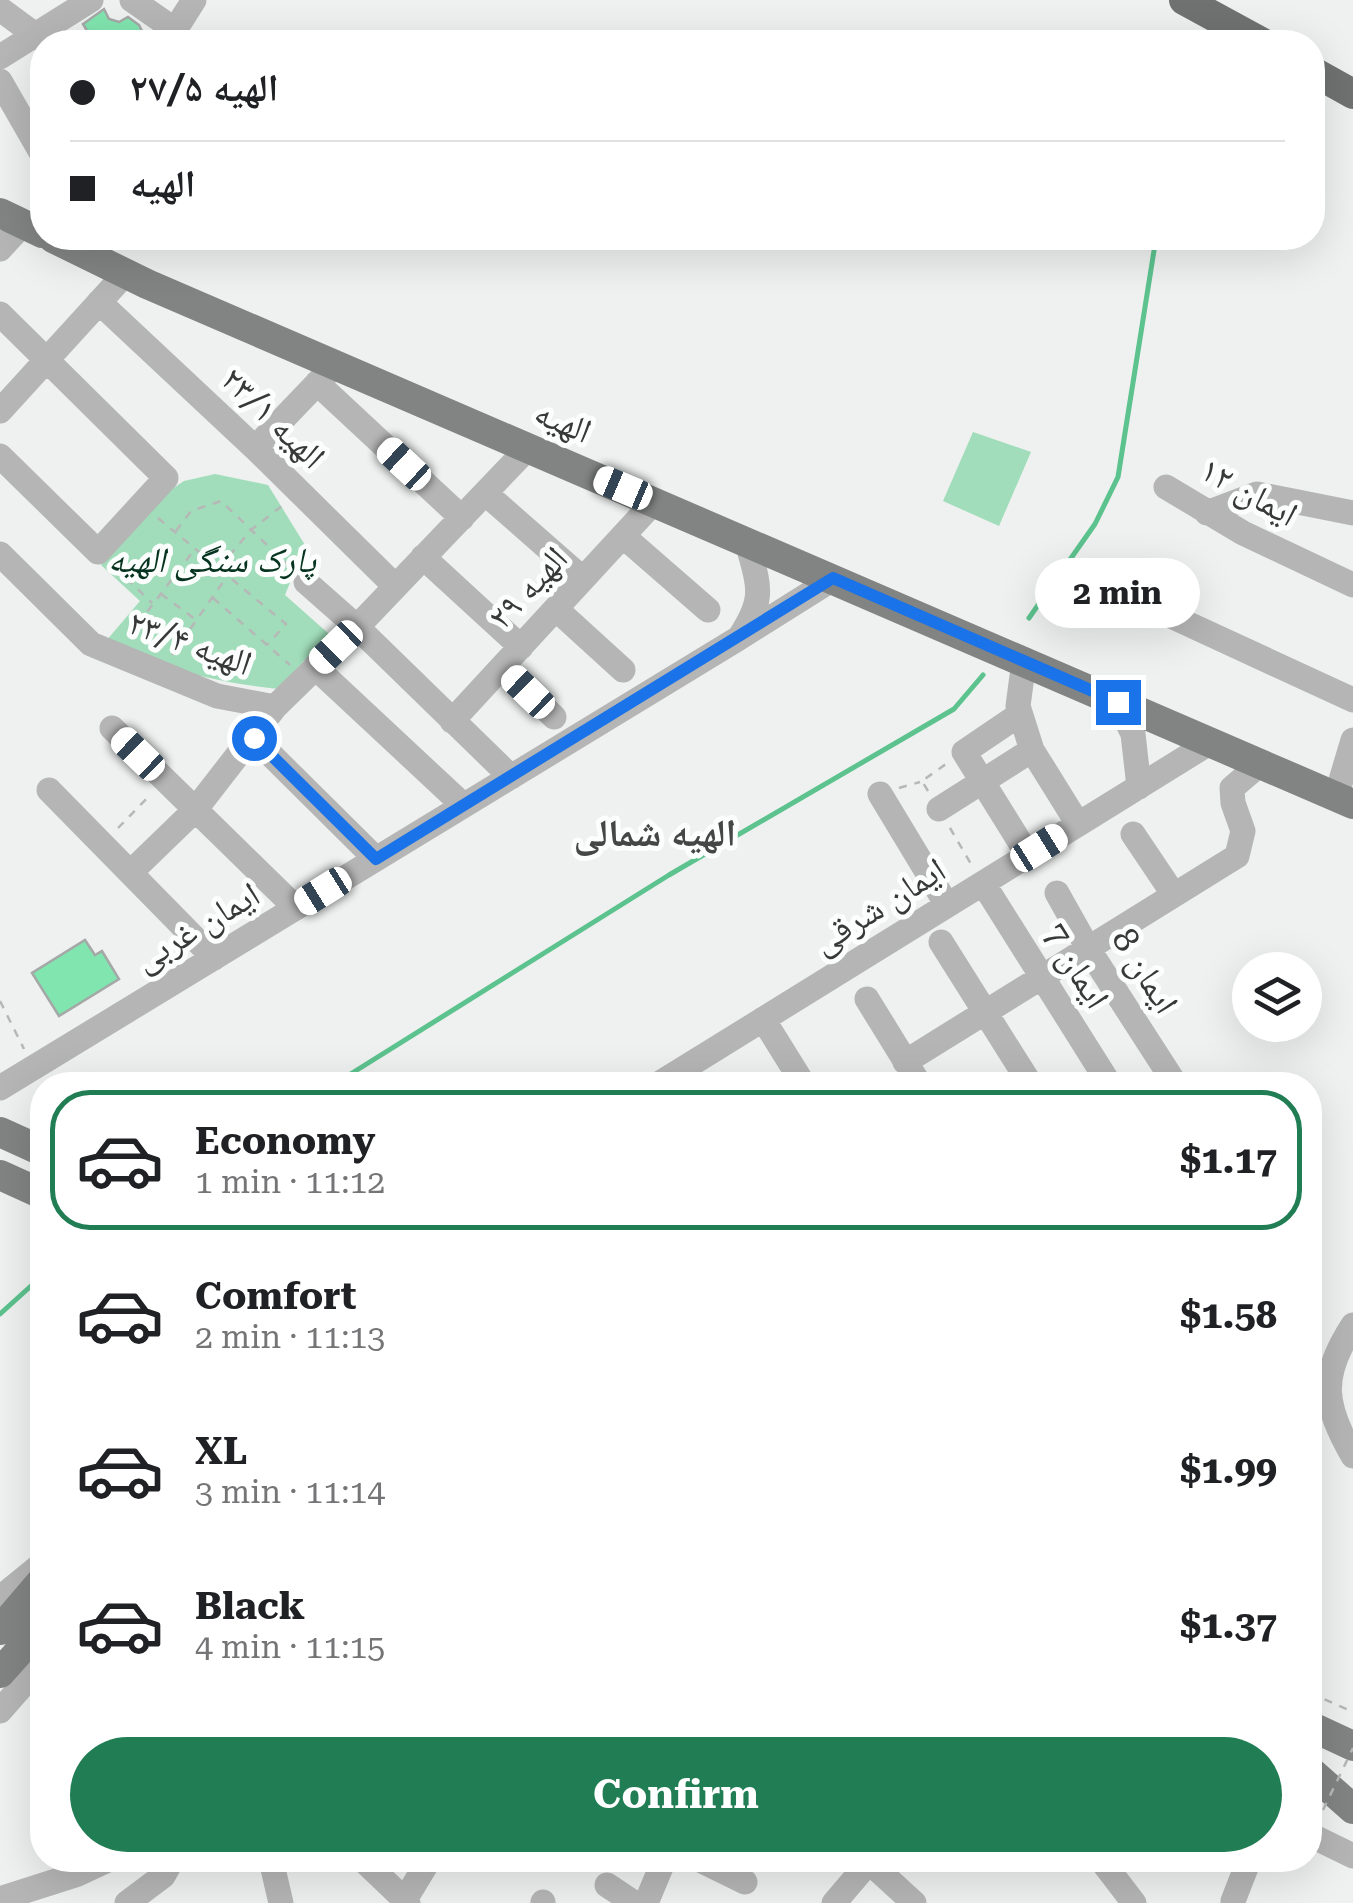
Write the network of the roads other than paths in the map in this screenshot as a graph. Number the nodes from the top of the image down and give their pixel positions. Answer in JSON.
{"nodes":[{"id":1,"x":90,"y":0,"type":"edge"},
{"id":2,"x":132,"y":0,"type":"edge"},
{"id":3,"x":194,"y":0,"type":"edge"},
{"id":4,"x":1184,"y":0,"type":"edge"},
{"id":5,"x":0,"y":8,"type":"edge"},
{"id":6,"x":52,"y":30,"type":"edge"},
{"id":7,"x":164,"y":30,"type":"edge"},
{"id":8,"x":174,"y":30,"type":"edge"},
{"id":9,"x":1238,"y":30,"type":"edge"},
{"id":10,"x":30,"y":31,"type":"edge"},
{"id":11,"x":30,"y":44,"type":"edge"},
{"id":12,"x":0,"y":57,"type":"edge"},
{"id":13,"x":1325,"y":78,"type":"edge"},
{"id":14,"x":0,"y":81,"type":"edge"},
{"id":15,"x":1353,"y":94,"type":"edge"},
{"id":16,"x":30,"y":133,"type":"edge"},
{"id":17,"x":30,"y":236,"type":"edge"},
{"id":18,"x":0,"y":249,"type":"edge"},
{"id":19,"x":78,"y":250,"type":"edge"},
{"id":20,"x":125,"y":274,"type":"junction"},
{"id":21,"x":99,"y":302,"type":"junction"},
{"id":22,"x":0,"y":314,"type":"edge"},
{"id":23,"x":47,"y":359,"type":"junction"},
{"id":24,"x":326,"y":374,"type":"junction"},
{"id":25,"x":0,"y":412,"type":"edge"},
{"id":26,"x":256,"y":448,"type":"junction"},
{"id":27,"x":528,"y":448,"type":"junction"},
{"id":28,"x":0,"y":456,"type":"edge"},
{"id":29,"x":1166,"y":486,"type":"dead end"},
{"id":30,"x":486,"y":493,"type":"junction"},
{"id":31,"x":654,"y":502,"type":"junction"},
{"id":32,"x":1208,"y":513,"type":"junction"},
{"id":33,"x":1353,"y":513,"type":"edge"},
{"id":34,"x":462,"y":518,"type":"junction"},
{"id":35,"x":623,"y":536,"type":"junction"},
{"id":36,"x":747,"y":542,"type":"junction"},
{"id":37,"x":0,"y":554,"type":"edge"},
{"id":38,"x":423,"y":557,"type":"junction"},
{"id":39,"x":833,"y":578,"type":"junction"},
{"id":40,"x":583,"y":579,"type":"junction"},
{"id":41,"x":306,"y":582,"type":"road end"},
{"id":42,"x":1353,"y":585,"type":"edge"},
{"id":43,"x":395,"y":586,"type":"junction"},
{"id":44,"x":1106,"y":586,"type":"dead end"},
{"id":45,"x":556,"y":609,"type":"junction"},
{"id":46,"x":708,"y":610,"type":"dead end"},
{"id":47,"x":357,"y":626,"type":"junction"},
{"id":48,"x":738,"y":638,"type":"junction"},
{"id":49,"x":521,"y":648,"type":"junction"},
{"id":50,"x":1024,"y":661,"type":"junction"},
{"id":51,"x":303,"y":667,"type":"junction"},
{"id":52,"x":502,"y":668,"type":"junction"},
{"id":53,"x":623,"y":670,"type":"dead end"},
{"id":54,"x":1353,"y":700,"type":"edge"},
{"id":55,"x":1118,"y":702,"type":"junction"},
{"id":56,"x":275,"y":707,"type":"junction"},
{"id":57,"x":1020,"y":714,"type":"junction"},
{"id":58,"x":554,"y":717,"type":"dead end"},
{"id":59,"x":452,"y":720,"type":"junction"},
{"id":60,"x":112,"y":728,"type":"dead end"},
{"id":61,"x":254,"y":738,"type":"junction"},
{"id":62,"x":1353,"y":740,"type":"edge"},
{"id":63,"x":1210,"y":742,"type":"junction"},
{"id":64,"x":1032,"y":750,"type":"junction"},
{"id":65,"x":1260,"y":764,"type":"junction"},
{"id":66,"x":511,"y":776,"type":"junction"},
{"id":67,"x":984,"y":783,"type":"junction"},
{"id":68,"x":1139,"y":786,"type":"junction"},
{"id":69,"x":49,"y":790,"type":"dead end"},
{"id":70,"x":880,"y":794,"type":"dead end"},
{"id":71,"x":1344,"y":800,"type":"edge"},
{"id":72,"x":463,"y":805,"type":"junction"},
{"id":73,"x":195,"y":810,"type":"junction"},
{"id":74,"x":939,"y":810,"type":"dead end"},
{"id":75,"x":1078,"y":824,"type":"junction"},
{"id":76,"x":1133,"y":834,"type":"dead end"},
{"id":77,"x":1028,"y":855,"type":"junction"},
{"id":78,"x":376,"y":859,"type":"junction"},
{"id":79,"x":132,"y":871,"type":"junction"},
{"id":80,"x":983,"y":883,"type":"junction"},
{"id":81,"x":1057,"y":892,"type":"dead end"},
{"id":82,"x":1174,"y":896,"type":"junction"},
{"id":83,"x":947,"y":905,"type":"junction"},
{"id":84,"x":296,"y":908,"type":"junction"},
{"id":85,"x":941,"y":942,"type":"dead end"},
{"id":86,"x":1089,"y":950,"type":"junction"},
{"id":87,"x":214,"y":958,"type":"junction"},
{"id":88,"x":1042,"y":979,"type":"junction"},
{"id":89,"x":867,"y":999,"type":"dead end"},
{"id":90,"x":985,"y":1014,"type":"junction"},
{"id":91,"x":763,"y":1019,"type":"junction"},
{"id":92,"x":905,"y":1062,"type":"junction"},
{"id":93,"x":697,"y":1072,"type":"edge"},
{"id":94,"x":796,"y":1072,"type":"edge"},
{"id":95,"x":912,"y":1072,"type":"edge"},
{"id":96,"x":1023,"y":1072,"type":"edge"},
{"id":97,"x":1102,"y":1072,"type":"edge"},
{"id":98,"x":1168,"y":1072,"type":"edge"},
{"id":99,"x":0,"y":1088,"type":"edge"},
{"id":100,"x":0,"y":1132,"type":"edge"},
{"id":101,"x":30,"y":1146,"type":"edge"},
{"id":102,"x":0,"y":1174,"type":"edge"},
{"id":103,"x":30,"y":1188,"type":"edge"},
{"id":104,"x":1353,"y":1325,"type":"edge"},
{"id":105,"x":1322,"y":1390,"type":"edge"},
{"id":106,"x":1322,"y":1406,"type":"edge"},
{"id":107,"x":1353,"y":1456,"type":"edge"},
{"id":108,"x":30,"y":1572,"type":"edge"},
{"id":109,"x":2,"y":1591,"type":"edge"},
{"id":110,"x":30,"y":1595,"type":"edge"},
{"id":111,"x":0,"y":1630,"type":"edge"},
{"id":112,"x":30,"y":1639,"type":"edge"},
{"id":113,"x":0,"y":1673,"type":"edge"},
{"id":114,"x":30,"y":1676,"type":"edge"},
{"id":115,"x":0,"y":1710,"type":"edge"},
{"id":116,"x":1322,"y":1732,"type":"edge"},
{"id":117,"x":1353,"y":1747,"type":"edge"},
{"id":118,"x":1322,"y":1773,"type":"edge"},
{"id":119,"x":1353,"y":1785,"type":"edge"},
{"id":120,"x":1322,"y":1786,"type":"edge"},
{"id":121,"x":1338,"y":1809,"type":"edge"},
{"id":122,"x":1322,"y":1841,"type":"edge"},
{"id":123,"x":1353,"y":1856,"type":"edge"},
{"id":124,"x":82,"y":1872,"type":"edge"},
{"id":125,"x":165,"y":1872,"type":"edge"},
{"id":126,"x":274,"y":1872,"type":"edge"},
{"id":127,"x":375,"y":1872,"type":"edge"},
{"id":128,"x":423,"y":1872,"type":"edge"},
{"id":129,"x":656,"y":1872,"type":"edge"},
{"id":130,"x":725,"y":1872,"type":"edge"},
{"id":131,"x":859,"y":1872,"type":"edge"},
{"id":132,"x":880,"y":1872,"type":"edge"},
{"id":133,"x":1110,"y":1872,"type":"edge"},
{"id":134,"x":1244,"y":1872,"type":"edge"},
{"id":135,"x":745,"y":1882,"type":"dead end"},
{"id":136,"x":607,"y":1885,"type":"dead end"},
{"id":137,"x":0,"y":1899,"type":"edge"},
{"id":138,"x":1233,"y":1901,"type":"edge"},
{"id":139,"x":405,"y":1902,"type":"edge"},
{"id":140,"x":127,"y":1903,"type":"edge"},
{"id":141,"x":281,"y":1903,"type":"edge"},
{"id":142,"x":634,"y":1903,"type":"edge"},
{"id":143,"x":646,"y":1903,"type":"edge"},
{"id":144,"x":834,"y":1903,"type":"edge"},
{"id":145,"x":914,"y":1903,"type":"edge"},
{"id":146,"x":1134,"y":1903,"type":"edge"},
{"id":147,"x":1144,"y":1903,"type":"edge"},
{"id":148,"x":1154,"y":1903,"type":"edge"}],
"edges":[{"from":1,"to":6,"type":"street"},
{"from":2,"to":7,"type":"street"},
{"from":3,"to":8,"type":"street"},
{"from":4,"to":9,"type":"highway"},
{"from":5,"to":10,"type":"street"},
{"from":11,"to":12,"type":"street"},
{"from":13,"to":15,"type":"highway"},
{"from":14,"to":16,"type":"street"},
{"from":17,"to":18,"type":"street"},
{"from":19,"to":20,"type":"main road","name":"الهیه"},
{"from":20,"to":21,"type":"street"},
{"from":20,"to":24,"type":"main road","name":"الهیه"},
{"from":21,"to":23,"type":"street"},
{"from":21,"to":26,"type":"street","name":"الهیه ۲۳/۱"},
{"from":22,"to":23,"type":"street"},
{"from":23,"to":25,"type":"street"},
{"from":23,"to":28,"type":"street"},
{"from":24,"to":26,"type":"street"},
{"from":24,"to":27,"type":"main road","name":"الهیه"},
{"from":24,"to":34,"type":"street"},
{"from":26,"to":43,"type":"street","name":"الهیه ۲۳/۱"},
{"from":27,"to":30,"type":"street"},
{"from":27,"to":31,"type":"main road","name":"الهیه"},
{"from":29,"to":32,"type":"street","name":"ایمان ۱۲"},
{"from":30,"to":34,"type":"street"},
{"from":30,"to":40,"type":"street"},
{"from":31,"to":35,"type":"street","name":"الهیه ۲۹"},
{"from":31,"to":36,"type":"main road","name":"الهیه"},
{"from":32,"to":33,"type":"street"},
{"from":32,"to":42,"type":"street","name":"ایمان ۱۲"},
{"from":34,"to":38,"type":"street"},
{"from":35,"to":40,"type":"street","name":"الهیه ۲۹"},
{"from":35,"to":46,"type":"street"},
{"from":36,"to":39,"type":"main road","name":"الهیه"},
{"from":36,"to":48,"type":"street"},
{"from":37,"to":56,"type":"street","name":"الهیه ۲۳/۴"},
{"from":38,"to":43,"type":"street"},
{"from":38,"to":49,"type":"street"},
{"from":39,"to":48,"type":"street","name":"ایمان غربی"},
{"from":39,"to":50,"type":"main road","name":"الهیه"},
{"from":40,"to":45,"type":"street","name":"الهیه ۲۹"},
{"from":41,"to":47,"type":"street"},
{"from":43,"to":47,"type":"street"},
{"from":44,"to":54,"type":"street"},
{"from":45,"to":49,"type":"street","name":"الهیه ۲۹"},
{"from":45,"to":53,"type":"street"},
{"from":47,"to":51,"type":"street"},
{"from":47,"to":59,"type":"street"},
{"from":48,"to":66,"type":"street","name":"ایمان غربی"},
{"from":49,"to":52,"type":"street","name":"الهیه ۲۹"},
{"from":50,"to":55,"type":"main road","name":"الهیه"},
{"from":50,"to":57,"type":"street"},
{"from":51,"to":56,"type":"street"},
{"from":51,"to":72,"type":"street"},
{"from":52,"to":58,"type":"street"},
{"from":52,"to":59,"type":"street","name":"الهیه ۲۹"},
{"from":55,"to":63,"type":"main road","name":"الهیه"},
{"from":55,"to":68,"type":"street"},
{"from":56,"to":61,"type":"street"},
{"from":57,"to":64,"type":"street"},
{"from":57,"to":67,"type":"street"},
{"from":59,"to":66,"type":"street"},
{"from":60,"to":73,"type":"street"},
{"from":61,"to":73,"type":"street"},
{"from":61,"to":78,"type":"street"},
{"from":62,"to":71,"type":"street"},
{"from":63,"to":65,"type":"main road","name":"الهیه"},
{"from":63,"to":68,"type":"street","name":"ایمان شرقی"},
{"from":64,"to":67,"type":"street"},
{"from":64,"to":75,"type":"street"},
{"from":65,"to":71,"type":"main road","name":"الهیه"},
{"from":65,"to":82,"type":"street"},
{"from":66,"to":72,"type":"street","name":"ایمان غربی"},
{"from":67,"to":74,"type":"street"},
{"from":67,"to":77,"type":"street"},
{"from":68,"to":75,"type":"street","name":"ایمان شرقی"},
{"from":69,"to":79,"type":"street"},
{"from":70,"to":83,"type":"street"},
{"from":72,"to":78,"type":"street","name":"ایمان غربی"},
{"from":73,"to":79,"type":"street"},
{"from":73,"to":84,"type":"street"},
{"from":75,"to":77,"type":"street","name":"ایمان شرقی"},
{"from":76,"to":82,"type":"street"},
{"from":77,"to":80,"type":"street","name":"ایمان شرقی"},
{"from":78,"to":84,"type":"street","name":"ایمان غربی"},
{"from":79,"to":87,"type":"street"},
{"from":80,"to":83,"type":"street","name":"ایمان شرقی"},
{"from":80,"to":88,"type":"street","name":"ایمان 7"},
{"from":81,"to":86,"type":"street","name":"ایمان 8"},
{"from":82,"to":86,"type":"street"},
{"from":83,"to":91,"type":"street","name":"ایمان شرقی"},
{"from":84,"to":87,"type":"street","name":"ایمان غربی"},
{"from":85,"to":90,"type":"street"},
{"from":86,"to":88,"type":"street"},
{"from":86,"to":98,"type":"street","name":"ایمان 8"},
{"from":87,"to":99,"type":"street","name":"ایمان غربی"},
{"from":88,"to":90,"type":"street"},
{"from":88,"to":97,"type":"street","name":"ایمان 7"},
{"from":89,"to":92,"type":"street"},
{"from":90,"to":92,"type":"street"},
{"from":90,"to":96,"type":"street"},
{"from":91,"to":93,"type":"street","name":"ایمان شرقی"},
{"from":91,"to":94,"type":"street"},
{"from":92,"to":95,"type":"street"},
{"from":100,"to":101,"type":"main road"},
{"from":102,"to":103,"type":"main road"},
{"from":104,"to":105,"type":"street"},
{"from":106,"to":107,"type":"street"},
{"from":108,"to":109,"type":"street"},
{"from":110,"to":111,"type":"main road"},
{"from":112,"to":113,"type":"main road"},
{"from":114,"to":115,"type":"street"},
{"from":116,"to":117,"type":"main road"},
{"from":118,"to":119,"type":"main road"},
{"from":120,"to":121,"type":"main road"},
{"from":122,"to":123,"type":"street"},
{"from":124,"to":137,"type":"street"},
{"from":125,"to":140,"type":"street"},
{"from":126,"to":141,"type":"street"},
{"from":127,"to":139,"type":"street"},
{"from":128,"to":139,"type":"street"},
{"from":129,"to":143,"type":"street"},
{"from":130,"to":135,"type":"street"},
{"from":131,"to":144,"type":"street"},
{"from":132,"to":145,"type":"street"},
{"from":133,"to":146,"type":"street"},
{"from":134,"to":138,"type":"street"},
{"from":136,"to":142,"type":"street"},
{"from":147,"to":148,"type":"street"}]}
